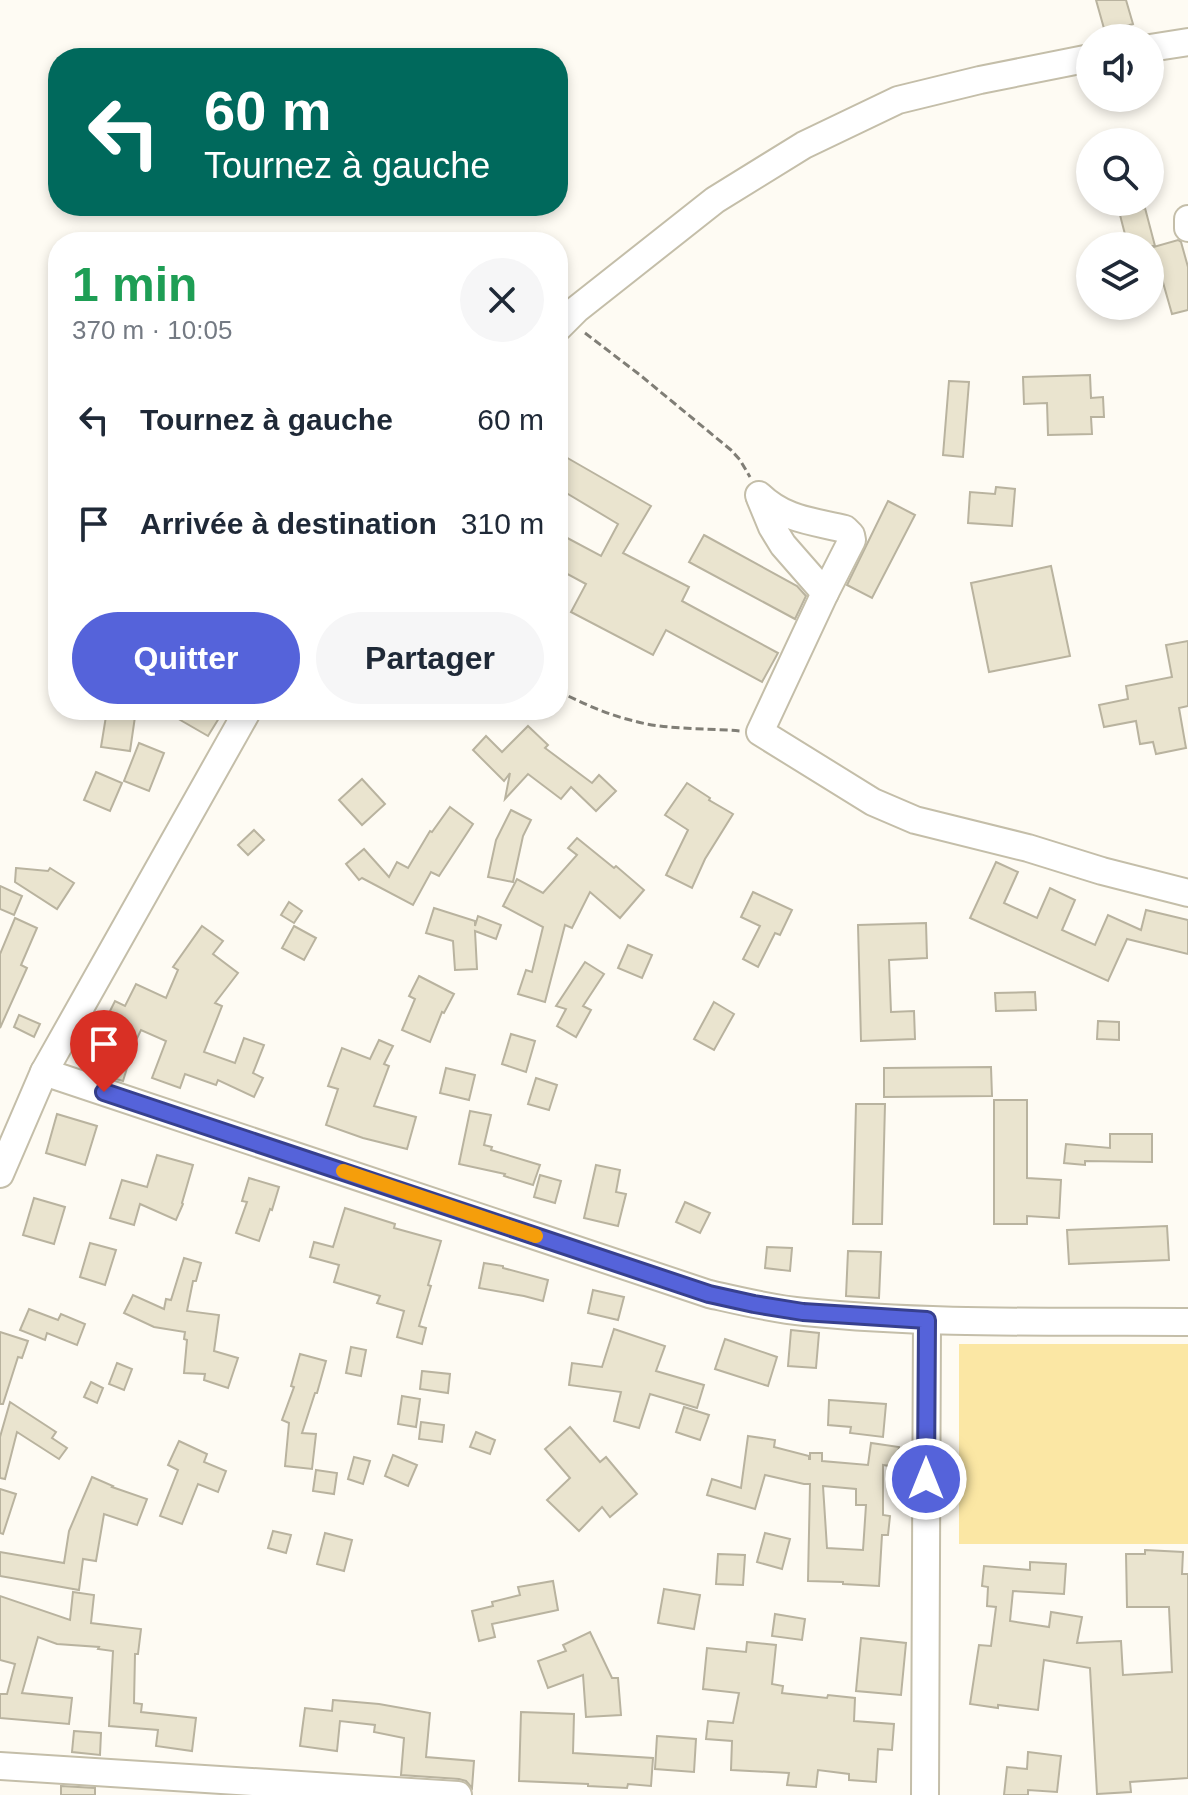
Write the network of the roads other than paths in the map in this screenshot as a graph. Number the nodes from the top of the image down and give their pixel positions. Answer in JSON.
{"nodes":[{"id":1,"x":1188,"y":42,"type":"edge"},
{"id":2,"x":1164,"y":46,"type":"edge"},
{"id":3,"x":1076,"y":61,"type":"edge"},
{"id":4,"x":1188,"y":219,"type":"edge"},
{"id":5,"x":1188,"y":228,"type":"edge"},
{"id":6,"x":568,"y":319,"type":"edge"},
{"id":7,"x":825,"y":593,"type":"junction"},
{"id":8,"x":242,"y":720,"type":"edge"},
{"id":9,"x":1188,"y":893,"type":"edge"},
{"id":10,"x":44,"y":1072,"type":"junction"},
{"id":11,"x":0,"y":1174,"type":"edge"},
{"id":12,"x":927,"y":1320,"type":"junction"},
{"id":13,"x":1188,"y":1322,"type":"edge"},
{"id":14,"x":0,"y":1766,"type":"edge"},
{"id":15,"x":458,"y":1795,"type":"edge"},
{"id":16,"x":925,"y":1795,"type":"edge"}],
"edges":[{"from":1,"to":2,"type":"street"},
{"from":3,"to":6,"type":"street"},
{"from":4,"to":5,"type":"street"},
{"from":7,"to":7,"type":"street"},
{"from":7,"to":9,"type":"street"},
{"from":8,"to":10,"type":"street"},
{"from":10,"to":11,"type":"street"},
{"from":10,"to":12,"type":"street"},
{"from":12,"to":13,"type":"street"},
{"from":12,"to":16,"type":"street"},
{"from":14,"to":15,"type":"street"}]}
